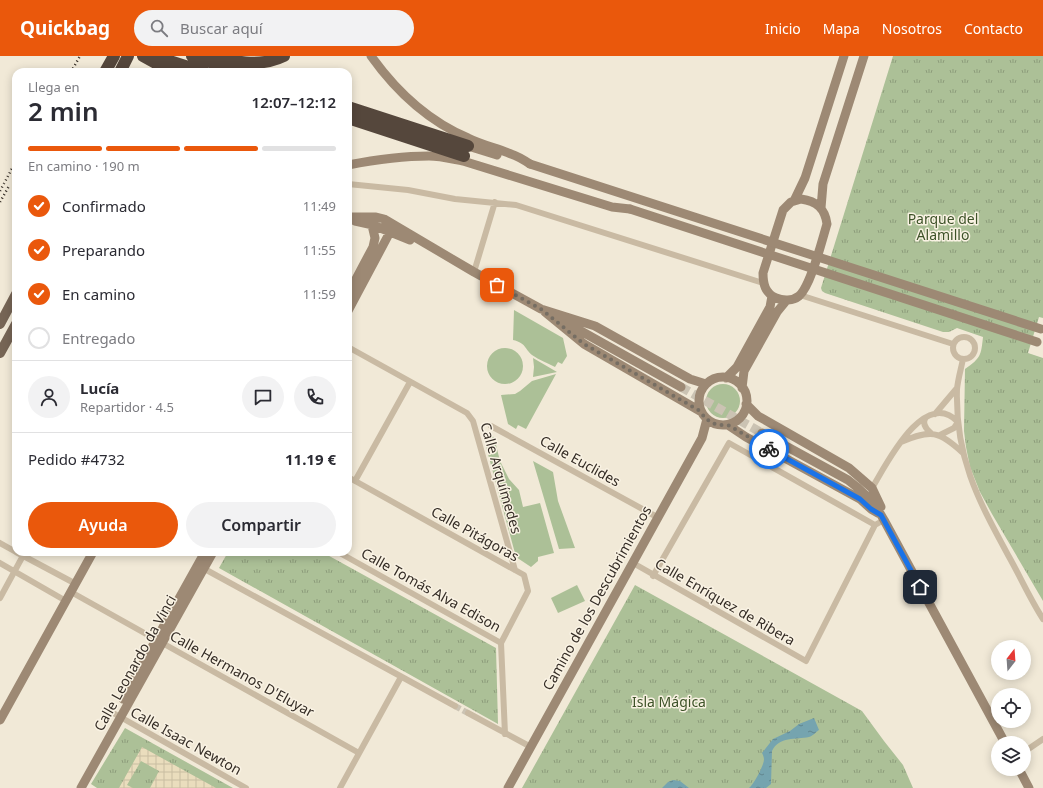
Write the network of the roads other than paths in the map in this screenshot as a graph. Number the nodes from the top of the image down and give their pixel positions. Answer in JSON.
{"nodes":[{"id":1,"x":114,"y":56,"type":"edge"},
{"id":2,"x":128,"y":56,"type":"edge"},
{"id":3,"x":143,"y":56,"type":"edge"},
{"id":4,"x":154,"y":56,"type":"edge"},
{"id":5,"x":192,"y":56,"type":"edge"},
{"id":6,"x":215,"y":56,"type":"edge"},
{"id":7,"x":284,"y":56,"type":"edge"},
{"id":8,"x":371,"y":56,"type":"edge"},
{"id":9,"x":844,"y":56,"type":"edge"},
{"id":10,"x":864,"y":56,"type":"edge"},
{"id":11,"x":107,"y":68,"type":"edge"},
{"id":12,"x":122,"y":68,"type":"edge"},
{"id":13,"x":172,"y":68,"type":"edge"},
{"id":14,"x":229,"y":68,"type":"edge"},
{"id":15,"x":352,"y":108,"type":"edge"},
{"id":16,"x":352,"y":119,"type":"edge"},
{"id":17,"x":466,"y":150,"type":"junction"},
{"id":18,"x":352,"y":164,"type":"edge"},
{"id":19,"x":352,"y":184,"type":"edge"},
{"id":20,"x":794,"y":201,"type":"junction"},
{"id":21,"x":495,"y":202,"type":"junction"},
{"id":22,"x":821,"y":208,"type":"junction"},
{"id":23,"x":352,"y":219,"type":"edge"},
{"id":24,"x":381,"y":224,"type":"junction"},
{"id":25,"x":431,"y":248,"type":"junction"},
{"id":26,"x":474,"y":272,"type":"junction"},
{"id":27,"x":763,"y":283,"type":"junction"},
{"id":28,"x":352,"y":287,"type":"edge"},
{"id":29,"x":800,"y":295,"type":"junction"},
{"id":30,"x":772,"y":296,"type":"junction"},
{"id":31,"x":352,"y":300,"type":"edge"},
{"id":32,"x":786,"y":301,"type":"junction"},
{"id":33,"x":12,"y":302,"type":"edge"},
{"id":34,"x":541,"y":309,"type":"junction"},
{"id":35,"x":0,"y":324,"type":"edge"},
{"id":36,"x":1042,"y":329,"type":"edge"},
{"id":37,"x":12,"y":331,"type":"edge"},
{"id":38,"x":1040,"y":343,"type":"edge"},
{"id":39,"x":953,"y":344,"type":"junction"},
{"id":40,"x":352,"y":349,"type":"edge"},
{"id":41,"x":0,"y":353,"type":"edge"},
{"id":42,"x":963,"y":359,"type":"junction"},
{"id":43,"x":726,"y":378,"type":"junction"},
{"id":44,"x":410,"y":382,"type":"junction"},
{"id":45,"x":706,"y":384,"type":"junction"},
{"id":46,"x":681,"y":388,"type":"tunnel mouth"},
{"id":47,"x":742,"y":388,"type":"junction"},
{"id":48,"x":957,"y":388,"type":"junction"},
{"id":49,"x":746,"y":404,"type":"junction"},
{"id":50,"x":700,"y":411,"type":"junction"},
{"id":51,"x":934,"y":415,"type":"junction"},
{"id":52,"x":925,"y":418,"type":"junction"},
{"id":53,"x":707,"y":420,"type":"junction"},
{"id":54,"x":958,"y":422,"type":"junction"},
{"id":55,"x":728,"y":425,"type":"junction"},
{"id":56,"x":491,"y":426,"type":"dead end"},
{"id":57,"x":762,"y":433,"type":"tunnel mouth"},
{"id":58,"x":932,"y":434,"type":"junction"},
{"id":59,"x":940,"y":435,"type":"junction"},
{"id":60,"x":900,"y":443,"type":"junction"},
{"id":61,"x":963,"y":453,"type":"junction"},
{"id":62,"x":352,"y":479,"type":"edge"},
{"id":63,"x":356,"y":481,"type":"junction"},
{"id":64,"x":872,"y":488,"type":"junction"},
{"id":65,"x":657,"y":517,"type":"junction"},
{"id":66,"x":883,"y":517,"type":"junction"},
{"id":67,"x":875,"y":525,"type":"junction"},
{"id":68,"x":0,"y":543,"type":"edge"},
{"id":69,"x":12,"y":550,"type":"edge"},
{"id":70,"x":23,"y":556,"type":"edge"},
{"id":71,"x":27,"y":556,"type":"edge"},
{"id":72,"x":91,"y":556,"type":"edge"},
{"id":73,"x":204,"y":556,"type":"edge"},
{"id":74,"x":210,"y":556,"type":"edge"},
{"id":75,"x":345,"y":556,"type":"edge"},
{"id":76,"x":0,"y":563,"type":"edge"},
{"id":77,"x":633,"y":564,"type":"junction"},
{"id":78,"x":201,"y":567,"type":"junction"},
{"id":79,"x":515,"y":570,"type":"junction"},
{"id":80,"x":15,"y":571,"type":"junction"},
{"id":81,"x":654,"y":576,"type":"junction"},
{"id":82,"x":76,"y":584,"type":"junction"},
{"id":83,"x":71,"y":592,"type":"junction"},
{"id":84,"x":0,"y":598,"type":"edge"},
{"id":85,"x":66,"y":601,"type":"junction"},
{"id":86,"x":1043,"y":619,"type":"edge"},
{"id":87,"x":159,"y":642,"type":"junction"},
{"id":88,"x":501,"y":643,"type":"junction"},
{"id":89,"x":401,"y":677,"type":"junction"},
{"id":90,"x":455,"y":706,"type":"tunnel mouth"},
{"id":91,"x":468,"y":713,"type":"tunnel mouth"},
{"id":92,"x":118,"y":716,"type":"junction"},
{"id":93,"x":0,"y":720,"type":"edge"},
{"id":94,"x":505,"y":734,"type":"junction"},
{"id":95,"x":1001,"y":736,"type":"edge"},
{"id":96,"x":1043,"y":739,"type":"edge"},
{"id":97,"x":531,"y":747,"type":"junction"},
{"id":98,"x":1031,"y":747,"type":"edge"},
{"id":99,"x":359,"y":753,"type":"junction"},
{"id":100,"x":1023,"y":776,"type":"edge"},
{"id":101,"x":79,"y":787,"type":"edge"},
{"id":102,"x":246,"y":788,"type":"edge"},
{"id":103,"x":340,"y":788,"type":"edge"},
{"id":104,"x":508,"y":788,"type":"edge"},
{"id":105,"x":1029,"y":788,"type":"edge"}],
"edges":[{"from":1,"to":11,"type":"highway"},
{"from":2,"to":12,"type":"highway"},
{"from":3,"to":13,"type":"highway"},
{"from":4,"to":13,"type":"highway"},
{"from":5,"to":14,"type":"highway"},
{"from":6,"to":7,"type":"highway"},
{"from":8,"to":17,"type":"street"},
{"from":9,"to":20,"type":"street"},
{"from":10,"to":22,"type":"street"},
{"from":15,"to":17,"type":"highway"},
{"from":16,"to":17,"type":"highway"},
{"from":17,"to":18,"type":"street"},
{"from":17,"to":36,"type":"street","bridge":true},
{"from":17,"to":38,"type":"street","bridge":true},
{"from":19,"to":21,"type":"street"},
{"from":20,"to":22,"type":"street"},
{"from":20,"to":27,"type":"street"},
{"from":21,"to":26,"type":"street"},
{"from":21,"to":27,"type":"street"},
{"from":22,"to":29,"type":"street"},
{"from":23,"to":24,"type":"street"},
{"from":24,"to":25,"type":"street"},
{"from":24,"to":25,"type":"street"},
{"from":24,"to":28,"type":"street"},
{"from":24,"to":31,"type":"street"},
{"from":25,"to":26,"type":"street"},
{"from":26,"to":34,"type":"street"},
{"from":27,"to":30,"type":"street"},
{"from":29,"to":32,"type":"street"},
{"from":29,"to":39,"type":"street"},
{"from":30,"to":32,"type":"street"},
{"from":30,"to":43,"type":"street"},
{"from":32,"to":47,"type":"street"},
{"from":33,"to":35,"type":"main road"},
{"from":34,"to":45,"type":"street"},
{"from":34,"to":46,"type":"street"},
{"from":34,"to":50,"type":"street"},
{"from":37,"to":41,"type":"main road"},
{"from":39,"to":42,"type":"street"},
{"from":39,"to":42,"type":"street"},
{"from":40,"to":44,"type":"street"},
{"from":42,"to":48,"type":"street"},
{"from":43,"to":45,"type":"street"},
{"from":43,"to":47,"type":"street"},
{"from":44,"to":63,"type":"street"},
{"from":44,"to":79,"type":"street","name":"Calle Arquímedes"},
{"from":45,"to":50,"type":"street"},
{"from":47,"to":49,"type":"street"},
{"from":48,"to":51,"type":"street"},
{"from":48,"to":54,"type":"street"},
{"from":49,"to":55,"type":"street"},
{"from":49,"to":64,"type":"street"},
{"from":50,"to":53,"type":"street"},
{"from":51,"to":52,"type":"street"},
{"from":51,"to":54,"type":"street"},
{"from":52,"to":58,"type":"street"},
{"from":52,"to":60,"type":"street"},
{"from":53,"to":55,"type":"street"},
{"from":53,"to":65,"type":"street","name":"Camino de los Descubrimientos"},
{"from":54,"to":59,"type":"street"},
{"from":54,"to":61,"type":"street"},
{"from":55,"to":66,"type":"street"},
{"from":56,"to":65,"type":"street","name":"Calle Euclides"},
{"from":57,"to":66,"type":"street"},
{"from":58,"to":59,"type":"street"},
{"from":58,"to":60,"type":"street"},
{"from":59,"to":61,"type":"street"},
{"from":60,"to":64,"type":"street"},
{"from":61,"to":86,"type":"street"},
{"from":62,"to":63,"type":"street","name":"Calle Pitágoras"},
{"from":63,"to":79,"type":"street","name":"Calle Pitágoras"},
{"from":64,"to":66,"type":"street"},
{"from":65,"to":77,"type":"street","name":"Camino de los Descubrimientos"},
{"from":66,"to":67,"type":"street"},
{"from":66,"to":95,"type":"street"},
{"from":67,"to":81,"type":"street"},
{"from":67,"to":81,"type":"street","name":"Calle Enríquez de Ribera"},
{"from":68,"to":69,"type":"street"},
{"from":70,"to":80,"type":"street"},
{"from":71,"to":82,"type":"street"},
{"from":72,"to":82,"type":"street"},
{"from":73,"to":78,"type":"street","name":"Calle Leonardo da Vinci"},
{"from":74,"to":78,"type":"street","name":"Calle Leonardo da Vinci"},
{"from":75,"to":88,"type":"street","name":"Calle Tomás Alva Edison"},
{"from":76,"to":80,"type":"street"},
{"from":77,"to":81,"type":"street","name":"Calle Enríquez de Ribera"},
{"from":77,"to":97,"type":"street","name":"Camino de los Descubrimientos"},
{"from":78,"to":87,"type":"street","name":"Calle Leonardo da Vinci"},
{"from":78,"to":89,"type":"street"},
{"from":79,"to":88,"type":"street","name":"Calle Pitágoras"},
{"from":80,"to":84,"type":"street"},
{"from":80,"to":85,"type":"street"},
{"from":82,"to":83,"type":"street"},
{"from":83,"to":85,"type":"street"},
{"from":83,"to":87,"type":"street","name":"Calle Hermanos D'Eluyar"},
{"from":85,"to":93,"type":"street"},
{"from":87,"to":92,"type":"street","name":"Calle Leonardo da Vinci"},
{"from":87,"to":99,"type":"street","name":"Calle Hermanos D'Eluyar"},
{"from":88,"to":94,"type":"street","name":"Calle Tomás Alva Edison"},
{"from":89,"to":90,"type":"street"},
{"from":89,"to":99,"type":"street"},
{"from":91,"to":94,"type":"street"},
{"from":92,"to":101,"type":"street","name":"Calle Leonardo da Vinci"},
{"from":92,"to":102,"type":"street","name":"Calle Isaac Newton"},
{"from":94,"to":97,"type":"street"},
{"from":96,"to":98,"type":"street"},
{"from":97,"to":104,"type":"street","name":"Camino de los Descubrimientos"},
{"from":99,"to":103,"type":"street"},
{"from":100,"to":105,"type":"street"}]}
